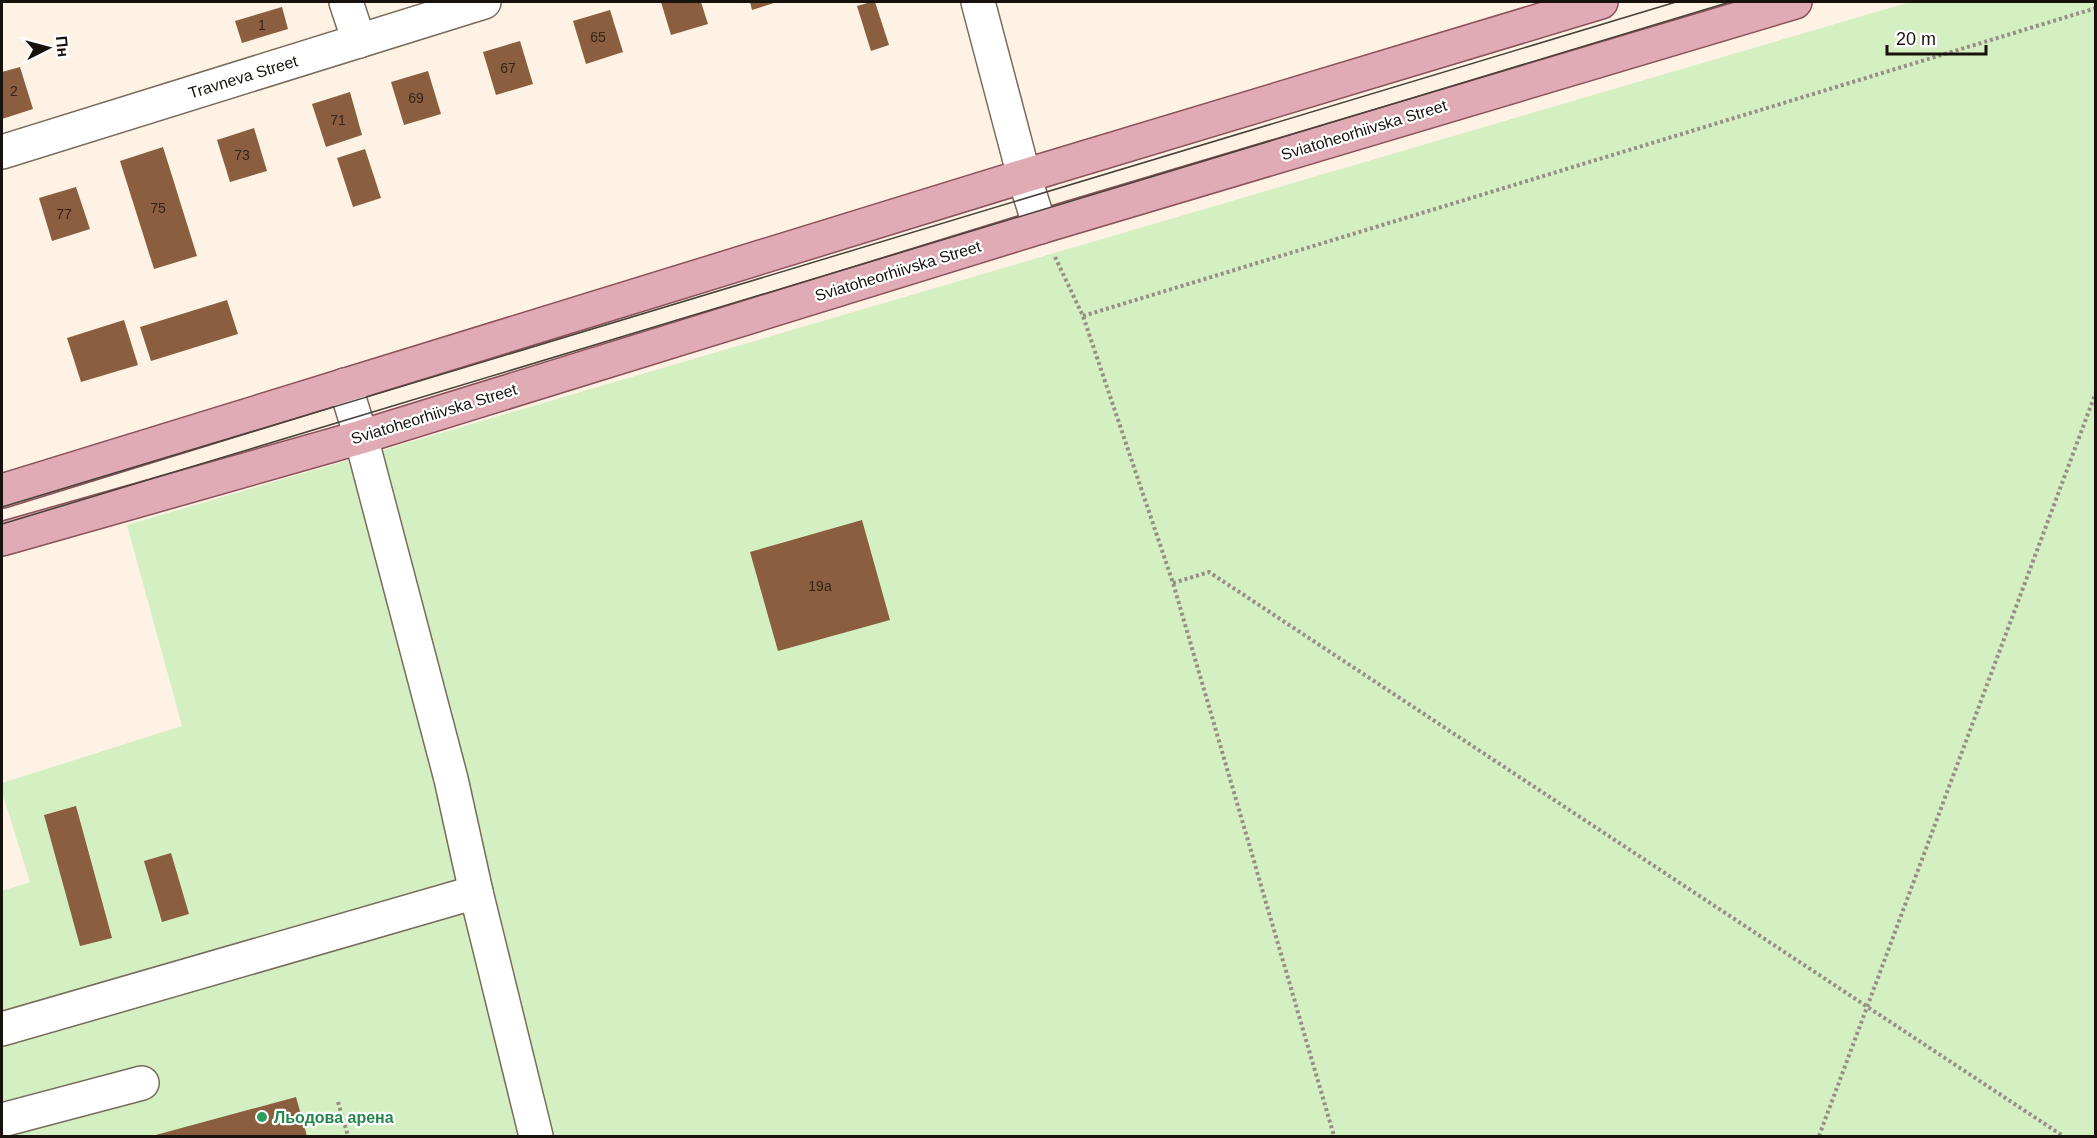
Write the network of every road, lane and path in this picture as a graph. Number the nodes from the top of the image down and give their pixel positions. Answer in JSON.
{"nodes":[{"id":1,"x":346,"y":2,"type":"edge"},
{"id":2,"x":484,"y":2,"type":"edge"},
{"id":3,"x":978,"y":2,"type":"edge"},
{"id":4,"x":1600,"y":2,"type":"edge"},
{"id":5,"x":1795,"y":2,"type":"edge"},
{"id":6,"x":2096,"y":8,"type":"edge"},
{"id":7,"x":359,"y":41,"type":"junction"},
{"id":8,"x":2,"y":152,"type":"edge"},
{"id":9,"x":1024,"y":176,"type":"junction"},
{"id":10,"x":1040,"y":227,"type":"junction"},
{"id":11,"x":1083,"y":316,"type":"junction"},
{"id":12,"x":345,"y":385,"type":"junction"},
{"id":13,"x":2096,"y":392,"type":"edge"},
{"id":14,"x":361,"y":437,"type":"junction"},
{"id":15,"x":2,"y":491,"type":"edge"},
{"id":16,"x":2,"y":539,"type":"edge"},
{"id":17,"x":1173,"y":583,"type":"junction"},
{"id":18,"x":476,"y":892,"type":"junction"},
{"id":19,"x":1867,"y":1008,"type":"junction"},
{"id":20,"x":2,"y":1029,"type":"edge"},
{"id":21,"x":142,"y":1083,"type":"dead end"},
{"id":22,"x":339,"y":1102,"type":"dead end"},
{"id":23,"x":2,"y":1120,"type":"edge"},
{"id":24,"x":348,"y":1137,"type":"edge"},
{"id":25,"x":536,"y":1137,"type":"edge"},
{"id":26,"x":1334,"y":1137,"type":"edge"},
{"id":27,"x":1820,"y":1137,"type":"edge"},
{"id":28,"x":2063,"y":1137,"type":"edge"}],
"edges":[{"from":1,"to":7,"type":"street"},
{"from":2,"to":7,"type":"street","name":"Travneva Street"},
{"from":3,"to":9,"type":"street"},
{"from":4,"to":9,"type":"main road"},
{"from":5,"to":10,"type":"main road","name":"Sviatoheorhiivska Street"},
{"from":6,"to":11,"type":"path"},
{"from":7,"to":8,"type":"street","name":"Travneva Street"},
{"from":9,"to":10,"type":"street"},
{"from":9,"to":12,"type":"main road"},
{"from":10,"to":11,"type":"path"},
{"from":10,"to":14,"type":"main road","name":"Sviatoheorhiivska Street"},
{"from":11,"to":17,"type":"path"},
{"from":12,"to":14,"type":"street"},
{"from":12,"to":15,"type":"main road"},
{"from":13,"to":19,"type":"path"},
{"from":14,"to":16,"type":"main road","name":"Sviatoheorhiivska Street"},
{"from":14,"to":18,"type":"street"},
{"from":17,"to":19,"type":"path"},
{"from":17,"to":26,"type":"path"},
{"from":18,"to":20,"type":"street"},
{"from":18,"to":25,"type":"street"},
{"from":19,"to":27,"type":"path"},
{"from":19,"to":28,"type":"path"},
{"from":21,"to":23,"type":"street"},
{"from":22,"to":24,"type":"path"}]}
